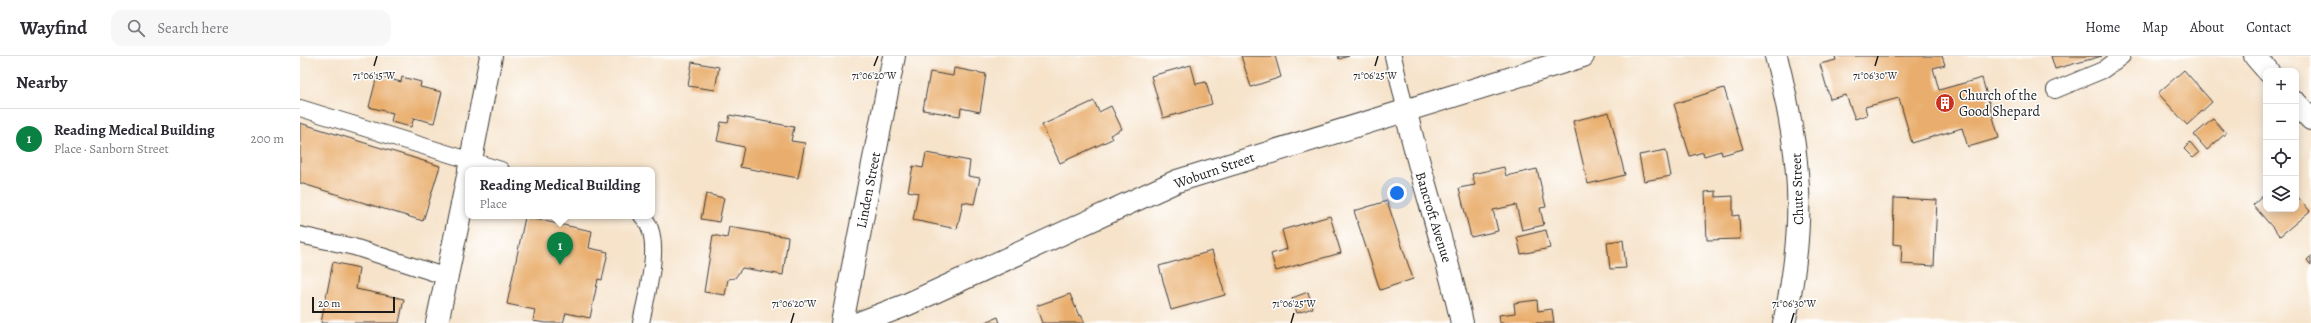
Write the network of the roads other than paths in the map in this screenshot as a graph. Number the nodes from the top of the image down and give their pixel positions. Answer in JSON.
{"nodes":[{"id":1,"x":491,"y":56,"type":"edge"},
{"id":2,"x":894,"y":56,"type":"edge"},
{"id":3,"x":1393,"y":56,"type":"edge"},
{"id":4,"x":1583,"y":56,"type":"edge"},
{"id":5,"x":1776,"y":56,"type":"edge"},
{"id":6,"x":2122,"y":56,"type":"edge"},
{"id":7,"x":2255,"y":56,"type":"edge"},
{"id":8,"x":2265,"y":68,"type":"edge"},
{"id":9,"x":2055,"y":90,"type":"dead end"},
{"id":10,"x":2297,"y":104,"type":"edge"},
{"id":11,"x":300,"y":108,"type":"edge"},
{"id":12,"x":1406,"y":112,"type":"junction"},
{"id":13,"x":2311,"y":119,"type":"edge"},
{"id":14,"x":469,"y":167,"type":"edge"},
{"id":15,"x":465,"y":168,"type":"edge"},
{"id":16,"x":465,"y":189,"type":"edge"},
{"id":17,"x":644,"y":219,"type":"edge"},
{"id":18,"x":300,"y":235,"type":"edge"},
{"id":19,"x":447,"y":277,"type":"junction"},
{"id":20,"x":437,"y":323,"type":"edge"},
{"id":21,"x":642,"y":323,"type":"edge"},
{"id":22,"x":842,"y":323,"type":"edge"},
{"id":23,"x":859,"y":323,"type":"edge"},
{"id":24,"x":1462,"y":323,"type":"edge"},
{"id":25,"x":1784,"y":323,"type":"edge"}],
"edges":[{"from":1,"to":14,"type":"street"},
{"from":2,"to":22,"type":"street","name":"Linden Street"},
{"from":3,"to":12,"type":"lane"},
{"from":4,"to":12,"type":"street","name":"Woburn Street"},
{"from":5,"to":25,"type":"street","name":"Chute Street"},
{"from":6,"to":9,"type":"lane"},
{"from":7,"to":8,"type":"street"},
{"from":10,"to":13,"type":"street"},
{"from":11,"to":15,"type":"lane"},
{"from":12,"to":23,"type":"street","name":"Woburn Street"},
{"from":12,"to":24,"type":"street","name":"Bancroft Avenue"},
{"from":16,"to":19,"type":"street"},
{"from":17,"to":21,"type":"lane"},
{"from":18,"to":19,"type":"lane"},
{"from":19,"to":20,"type":"street"}]}
